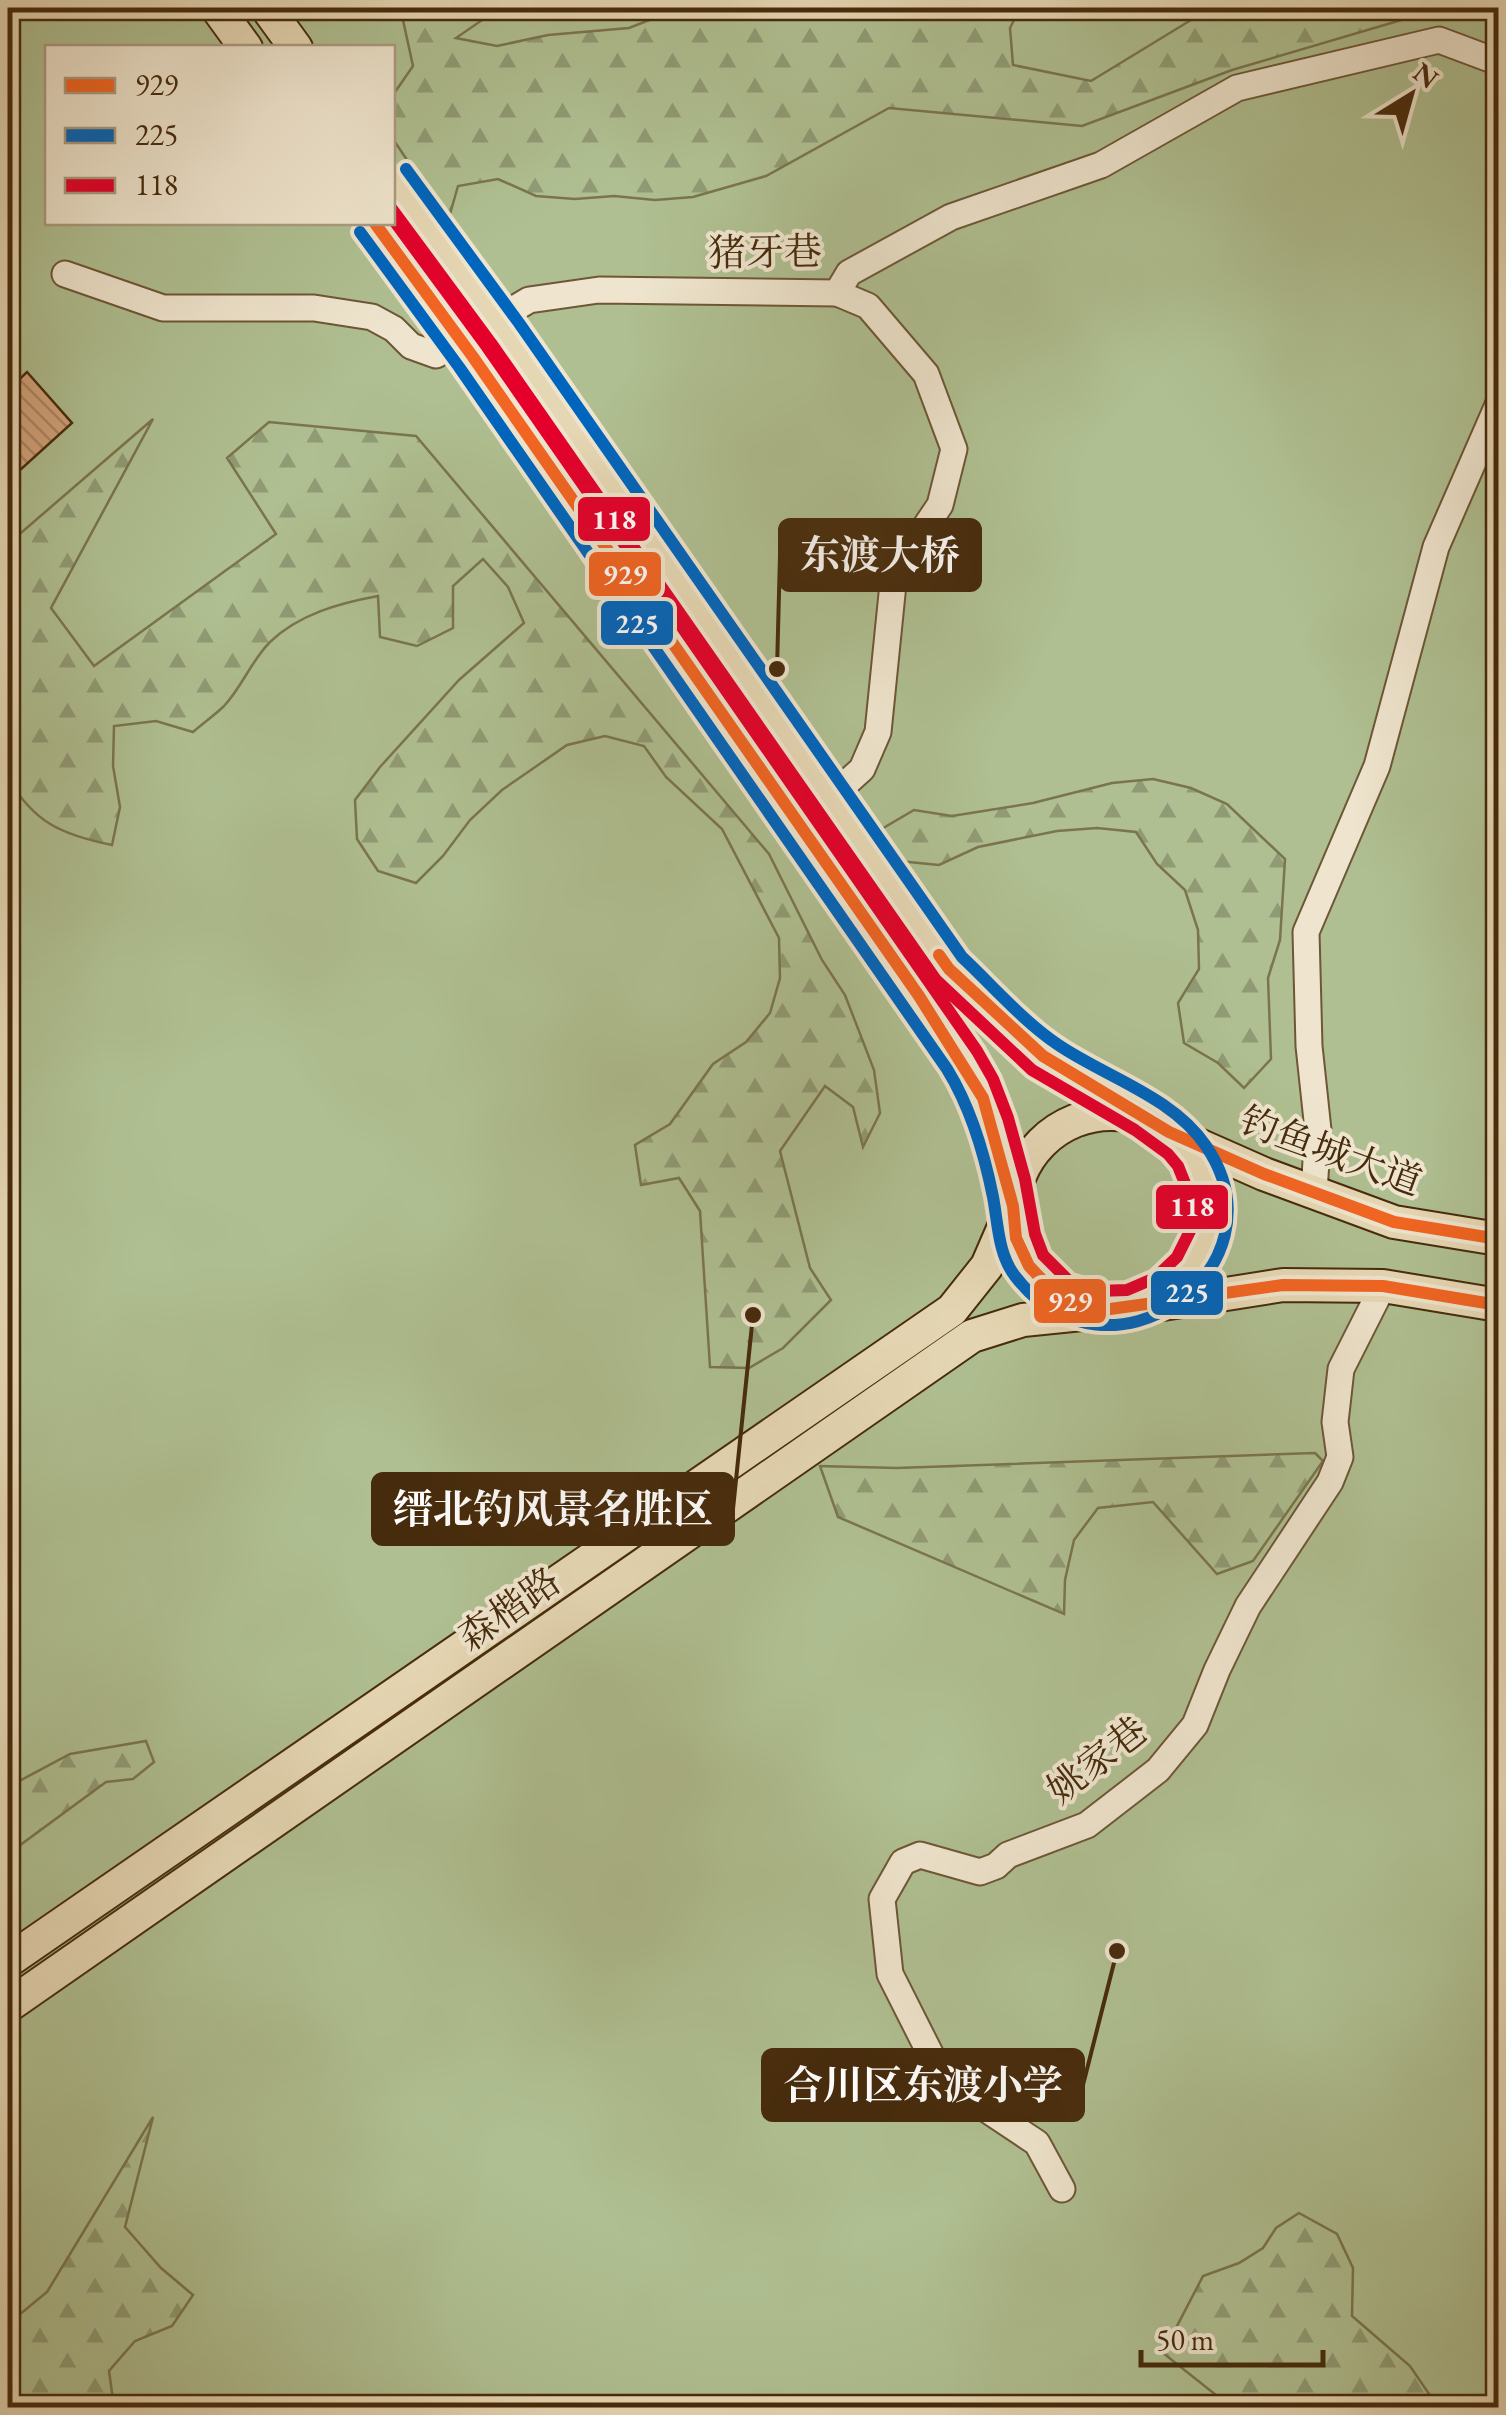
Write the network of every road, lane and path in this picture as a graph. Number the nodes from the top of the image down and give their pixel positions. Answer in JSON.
{"nodes":[{"id":1,"x":217,"y":8,"type":"edge"},
{"id":2,"x":267,"y":8,"type":"edge"},
{"id":3,"x":244,"y":45,"type":"edge"},
{"id":4,"x":294,"y":45,"type":"edge"},
{"id":5,"x":1498,"y":62,"type":"edge"},
{"id":6,"x":395,"y":184,"type":"edge"},
{"id":7,"x":376,"y":225,"type":"edge"},
{"id":8,"x":65,"y":274,"type":"dead end"},
{"id":9,"x":837,"y":293,"type":"junction"},
{"id":10,"x":1498,"y":405,"type":"edge"},
{"id":11,"x":830,"y":798,"type":"junction"},
{"id":12,"x":1169,"y":1132,"type":"junction"},
{"id":13,"x":1314,"y":1192,"type":"junction"},
{"id":14,"x":1013,"y":1206,"type":"junction"},
{"id":15,"x":1498,"y":1239,"type":"edge"},
{"id":16,"x":1383,"y":1286,"type":"junction"},
{"id":17,"x":1498,"y":1305,"type":"edge"},
{"id":18,"x":1130,"y":1309,"type":"junction"},
{"id":19,"x":8,"y":1961,"type":"edge"},
{"id":20,"x":8,"y":2006,"type":"edge"},
{"id":21,"x":1062,"y":2189,"type":"dead end"}],
"edges":[{"from":1,"to":3,"type":"main road"},
{"from":2,"to":4,"type":"main road"},
{"from":5,"to":9,"type":"street","name":"猪牙巷"},
{"from":6,"to":11,"type":"main road","name":"钓鱼城大道","bridge":true},
{"from":7,"to":14,"type":"main road","bridge":true},
{"from":8,"to":9,"type":"street","name":"猪牙巷"},
{"from":9,"to":11,"type":"street"},
{"from":10,"to":13,"type":"street"},
{"from":11,"to":12,"type":"main road","name":"钓鱼城大道"},
{"from":12,"to":13,"type":"main road","name":"钓鱼城大道"},
{"from":12,"to":14,"type":"main road"},
{"from":12,"to":18,"type":"main road"},
{"from":13,"to":15,"type":"main road","name":"钓鱼城大道"},
{"from":14,"to":18,"type":"main road"},
{"from":14,"to":19,"type":"main road","name":"森楷路"},
{"from":16,"to":17,"type":"main road"},
{"from":16,"to":18,"type":"main road"},
{"from":16,"to":21,"type":"street","name":"姚家巷"},
{"from":18,"to":20,"type":"main road","name":"森楷路"}]}
